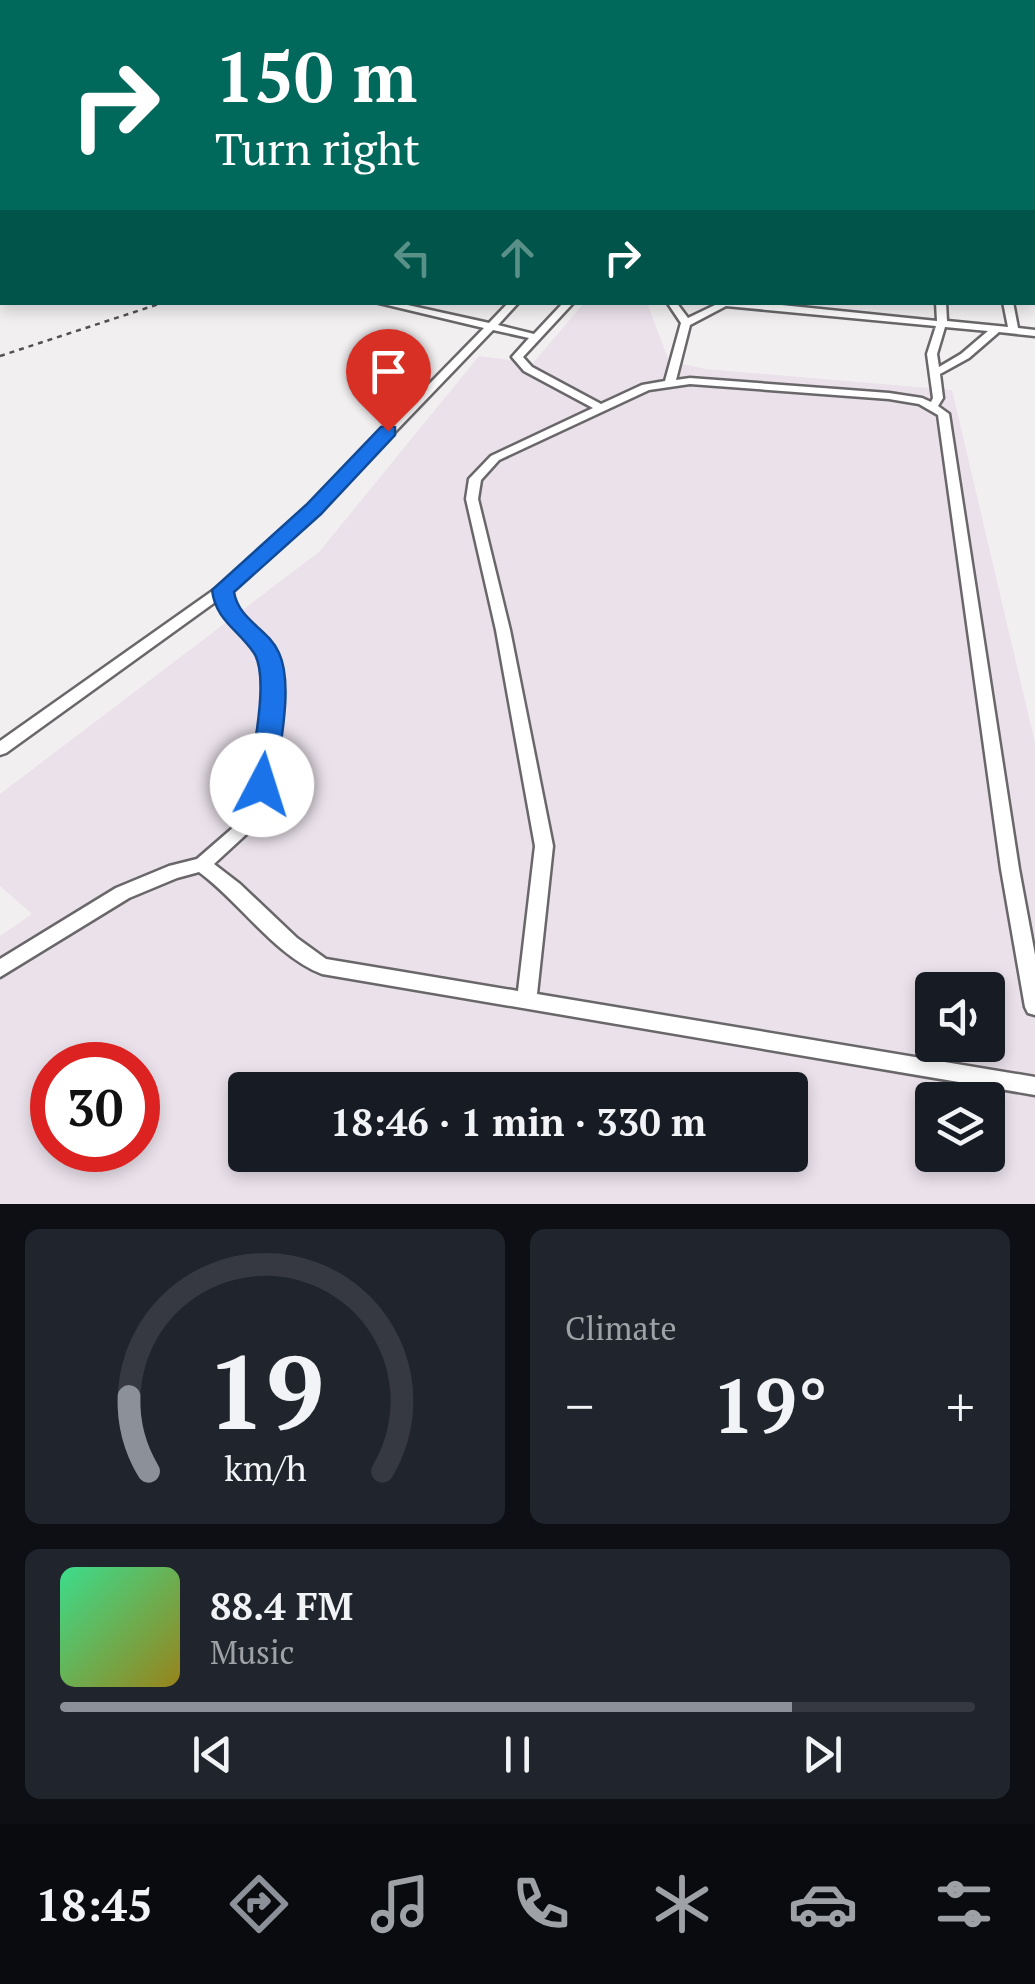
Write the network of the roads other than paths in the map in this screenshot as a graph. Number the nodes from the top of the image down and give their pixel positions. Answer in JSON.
{"nodes":[{"id":1,"x":394,"y":305,"type":"edge"},
{"id":2,"x":512,"y":305,"type":"edge"},
{"id":3,"x":567,"y":305,"type":"edge"},
{"id":4,"x":674,"y":305,"type":"edge"},
{"id":5,"x":716,"y":305,"type":"edge"},
{"id":6,"x":768,"y":305,"type":"edge"},
{"id":7,"x":941,"y":305,"type":"edge"},
{"id":8,"x":1009,"y":305,"type":"edge"},
{"id":9,"x":686,"y":322,"type":"junction"},
{"id":10,"x":942,"y":322,"type":"junction"},
{"id":11,"x":488,"y":326,"type":"junction"},
{"id":12,"x":998,"y":328,"type":"junction"},
{"id":13,"x":1013,"y":330,"type":"junction"},
{"id":14,"x":1035,"y":333,"type":"edge"},
{"id":15,"x":536,"y":337,"type":"junction"},
{"id":16,"x":937,"y":372,"type":"junction"},
{"id":17,"x":670,"y":381,"type":"junction"},
{"id":18,"x":934,"y":405,"type":"junction"},
{"id":19,"x":601,"y":408,"type":"junction"},
{"id":20,"x":223,"y":590,"type":"junction"},
{"id":21,"x":0,"y":749,"type":"edge"},
{"id":22,"x":202,"y":865,"type":"junction"},
{"id":23,"x":0,"y":969,"type":"edge"},
{"id":24,"x":528,"y":997,"type":"junction"},
{"id":25,"x":1035,"y":1006,"type":"edge"},
{"id":26,"x":1035,"y":1086,"type":"edge"}],
"edges":[{"from":1,"to":11,"type":"street"},
{"from":2,"to":11,"type":"street"},
{"from":3,"to":15,"type":"street"},
{"from":4,"to":9,"type":"street"},
{"from":5,"to":9,"type":"street"},
{"from":6,"to":10,"type":"street"},
{"from":7,"to":10,"type":"street"},
{"from":8,"to":13,"type":"street"},
{"from":9,"to":17,"type":"street"},
{"from":10,"to":12,"type":"street"},
{"from":10,"to":16,"type":"street"},
{"from":11,"to":15,"type":"street"},
{"from":11,"to":20,"type":"street"},
{"from":12,"to":13,"type":"street"},
{"from":12,"to":16,"type":"street"},
{"from":13,"to":14,"type":"street"},
{"from":15,"to":19,"type":"street"},
{"from":16,"to":18,"type":"street"},
{"from":17,"to":18,"type":"street"},
{"from":17,"to":19,"type":"street"},
{"from":18,"to":25,"type":"street"},
{"from":19,"to":24,"type":"street"},
{"from":20,"to":21,"type":"street"},
{"from":20,"to":22,"type":"street"},
{"from":22,"to":23,"type":"street"},
{"from":22,"to":24,"type":"street"},
{"from":24,"to":26,"type":"street"}]}
